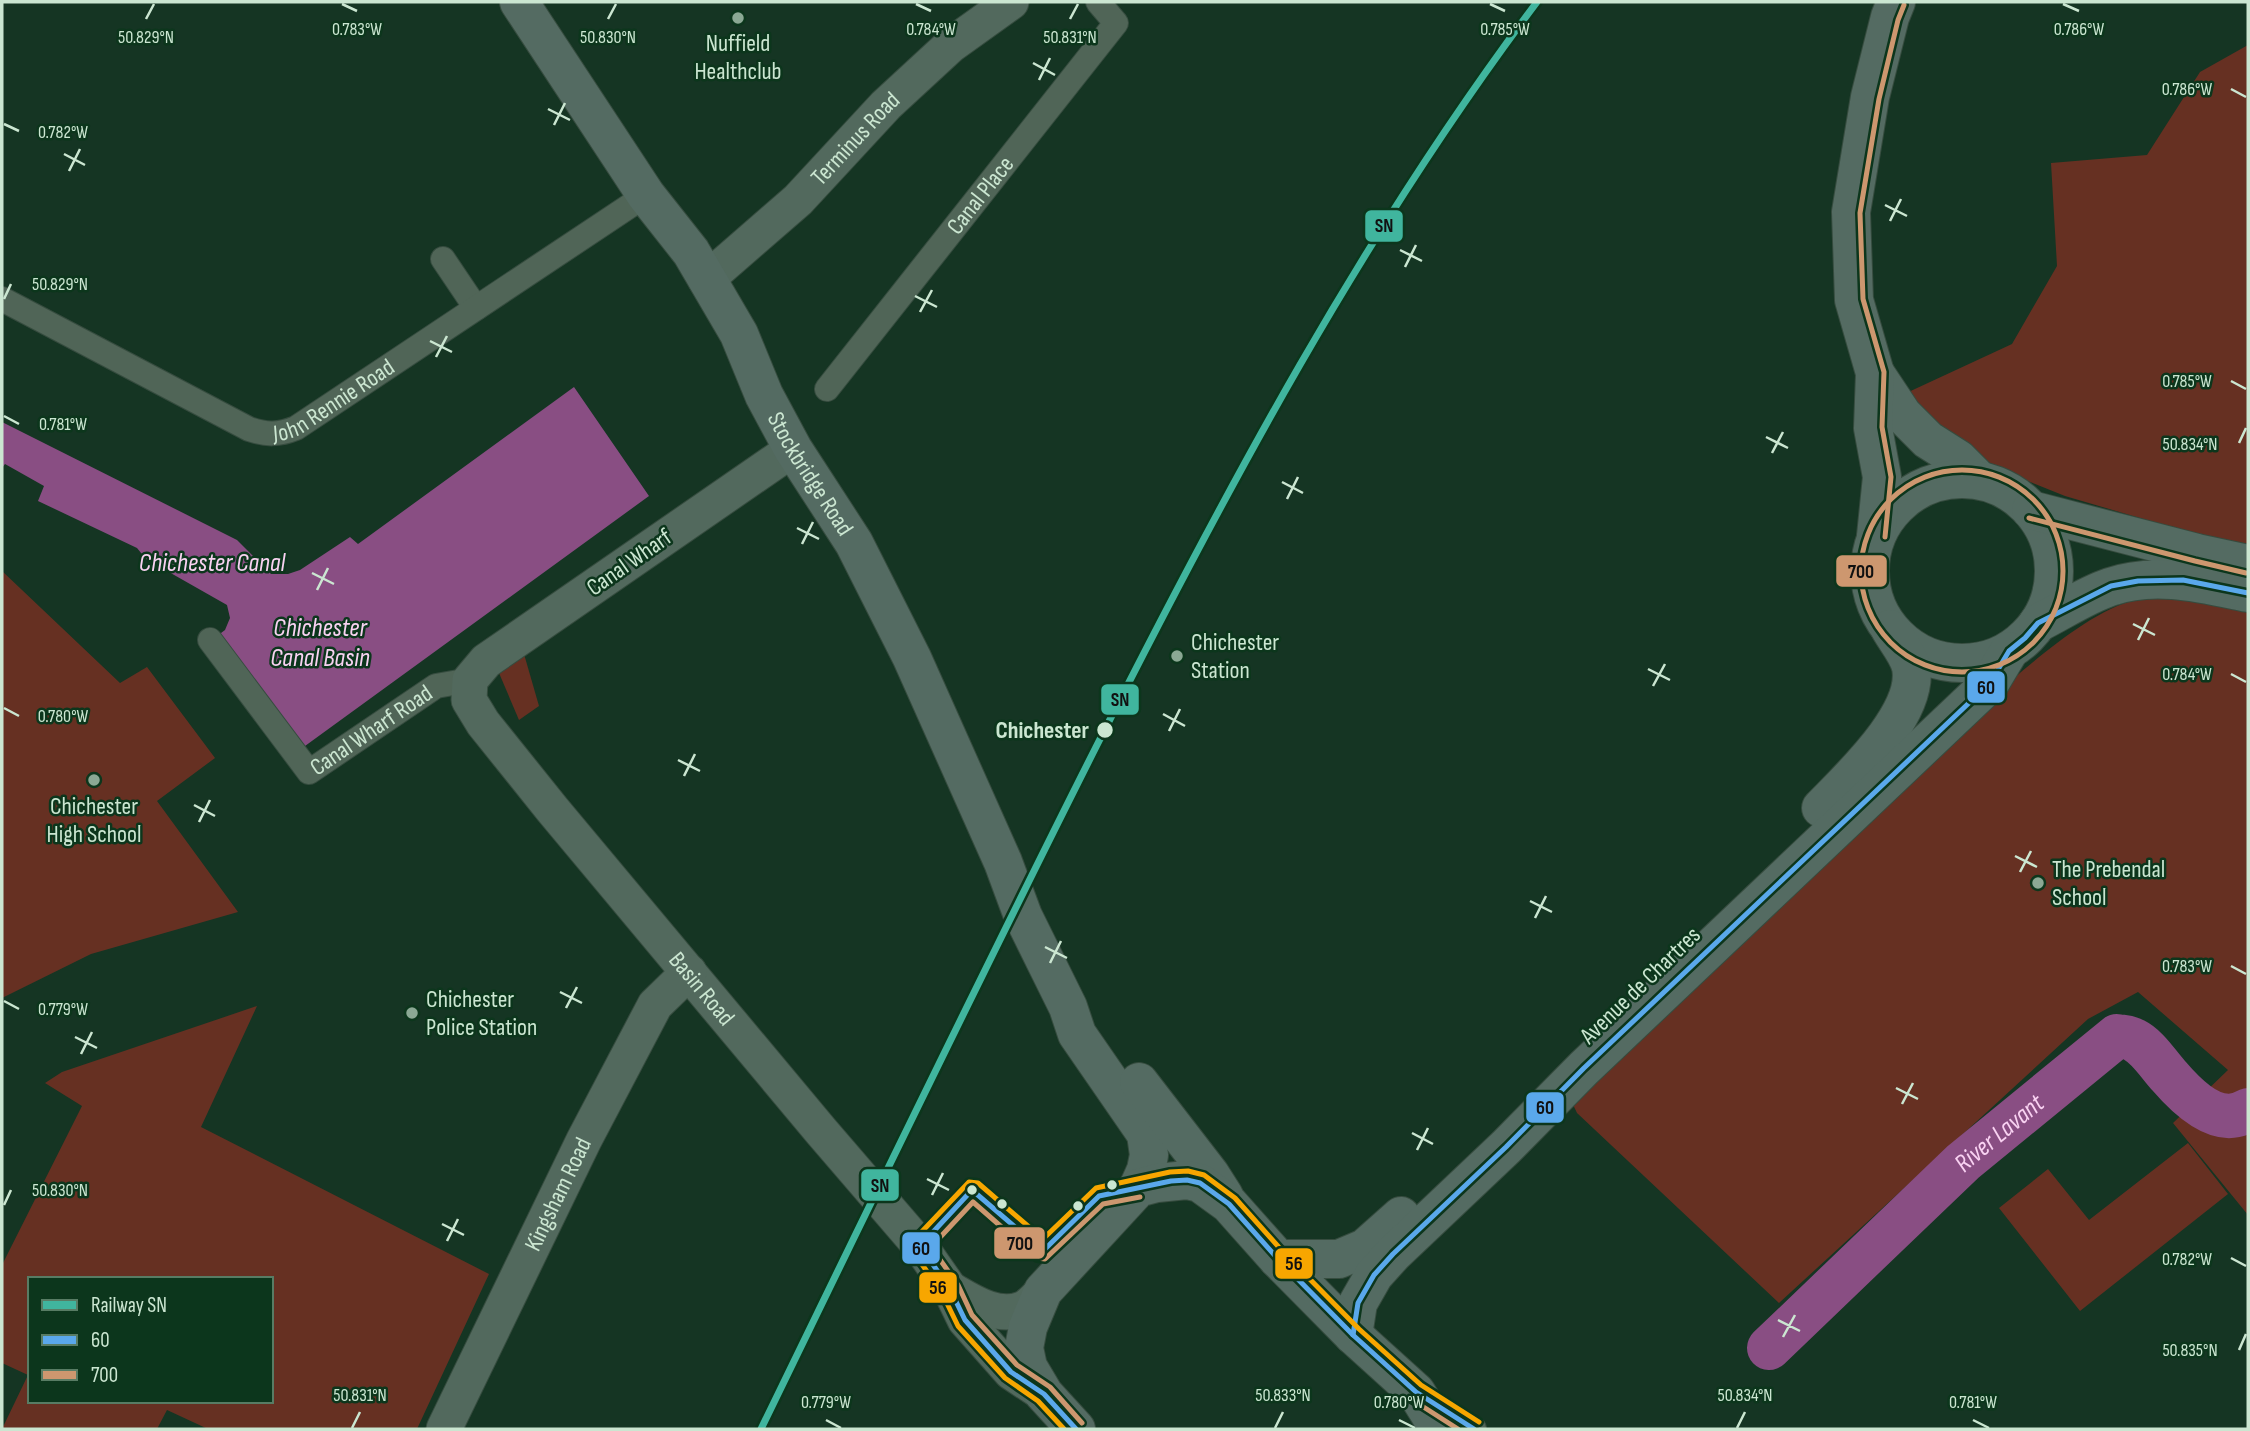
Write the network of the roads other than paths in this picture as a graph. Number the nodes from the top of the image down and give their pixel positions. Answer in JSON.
{"nodes":[{"id":1,"x":519,"y":2,"type":"edge"},
{"id":2,"x":1011,"y":2,"type":"edge"},
{"id":3,"x":1098,"y":2,"type":"edge"},
{"id":4,"x":1895,"y":2,"type":"edge"},
{"id":5,"x":646,"y":195,"type":"junction"},
{"id":6,"x":443,"y":258,"type":"dead end"},
{"id":7,"x":706,"y":280,"type":"junction"},
{"id":8,"x":2,"y":299,"type":"edge"},
{"id":9,"x":476,"y":308,"type":"junction"},
{"id":10,"x":1875,"y":373,"type":"junction"},
{"id":11,"x":827,"y":389,"type":"dead end"},
{"id":12,"x":793,"y":449,"type":"junction"},
{"id":13,"x":1979,"y":480,"type":"junction"},
{"id":14,"x":2031,"y":510,"type":"junction"},
{"id":15,"x":1876,"y":536,"type":"junction"},
{"id":16,"x":2248,"y":564,"type":"edge"},
{"id":17,"x":2248,"y":593,"type":"edge"},
{"id":18,"x":2038,"y":623,"type":"junction"},
{"id":19,"x":1889,"y":629,"type":"junction"},
{"id":20,"x":210,"y":640,"type":"dead end"},
{"id":21,"x":2009,"y":650,"type":"junction"},
{"id":22,"x":470,"y":680,"type":"junction"},
{"id":23,"x":689,"y":972,"type":"junction"},
{"id":24,"x":1068,"y":1007,"type":"junction"},
{"id":25,"x":1138,"y":1188,"type":"junction"},
{"id":26,"x":1229,"y":1204,"type":"junction"},
{"id":27,"x":1278,"y":1259,"type":"junction"},
{"id":28,"x":950,"y":1289,"type":"junction"},
{"id":29,"x":1044,"y":1291,"type":"junction"},
{"id":30,"x":1353,"y":1335,"type":"junction"},
{"id":31,"x":1416,"y":1392,"type":"junction"},
{"id":32,"x":1044,"y":1394,"type":"junction"},
{"id":33,"x":444,"y":1429,"type":"edge"},
{"id":34,"x":1076,"y":1429,"type":"edge"},
{"id":35,"x":1439,"y":1429,"type":"edge"},
{"id":36,"x":1474,"y":1429,"type":"edge"}],
"edges":[{"from":1,"to":5,"type":"main road","name":"Stockbridge Road"},
{"from":2,"to":7,"type":"street","name":"Terminus Road"},
{"from":3,"to":11,"type":"street","name":"Canal Place"},
{"from":4,"to":10,"type":"main road"},
{"from":5,"to":7,"type":"main road","name":"Stockbridge Road"},
{"from":5,"to":9,"type":"street","name":"John Rennie Road"},
{"from":6,"to":9,"type":"street"},
{"from":7,"to":12,"type":"main road","name":"Stockbridge Road"},
{"from":8,"to":9,"type":"street","name":"John Rennie Road"},
{"from":10,"to":13,"type":"main road"},
{"from":10,"to":15,"type":"main road"},
{"from":12,"to":22,"type":"street","name":"Canal Wharf"},
{"from":12,"to":24,"type":"main road","name":"Stockbridge Road"},
{"from":13,"to":14,"type":"main road"},
{"from":13,"to":15,"type":"main road"},
{"from":14,"to":16,"type":"main road"},
{"from":14,"to":18,"type":"main road"},
{"from":15,"to":19,"type":"main road"},
{"from":17,"to":18,"type":"main road"},
{"from":18,"to":21,"type":"main road"},
{"from":19,"to":21,"type":"main road"},
{"from":19,"to":27,"type":"main road","name":"Avenue de Chartres"},
{"from":20,"to":22,"type":"street","name":"Canal Wharf Road"},
{"from":21,"to":30,"type":"main road","name":"Avenue de Chartres"},
{"from":22,"to":23,"type":"street","name":"Basin Road"},
{"from":23,"to":28,"type":"street","name":"Basin Road"},
{"from":23,"to":33,"type":"street","name":"Kingsham Road"},
{"from":24,"to":25,"type":"main road","name":"Stockbridge Road"},
{"from":24,"to":26,"type":"main road"},
{"from":25,"to":26,"type":"main road"},
{"from":25,"to":29,"type":"main road"},
{"from":26,"to":27,"type":"main road"},
{"from":27,"to":30,"type":"main road"},
{"from":28,"to":29,"type":"street"},
{"from":28,"to":32,"type":"street","name":"Basin Road"},
{"from":29,"to":32,"type":"main road"},
{"from":30,"to":31,"type":"main road"},
{"from":31,"to":35,"type":"main road"},
{"from":31,"to":36,"type":"street"},
{"from":32,"to":34,"type":"main road"}]}
